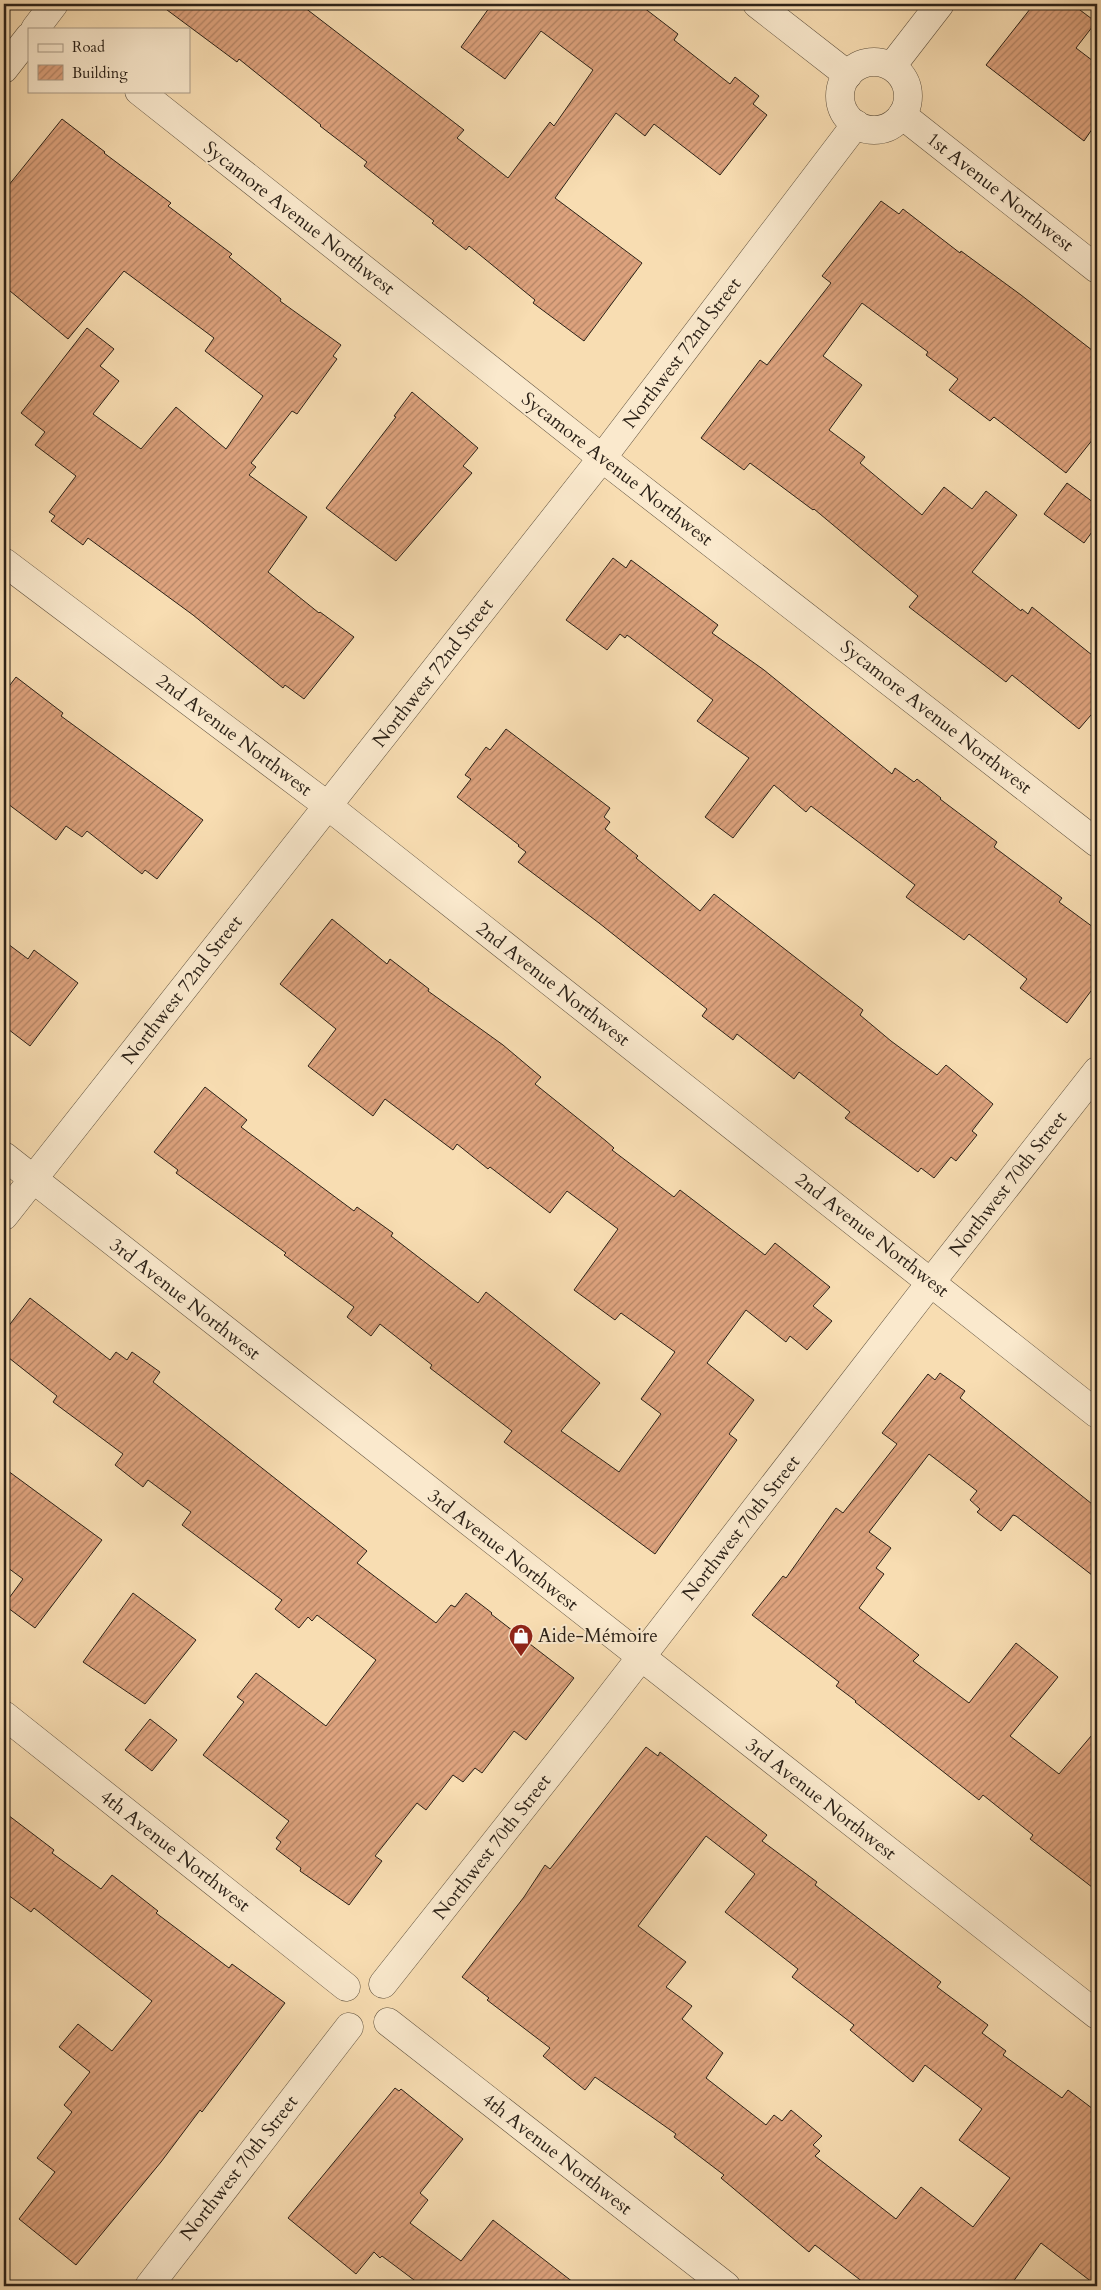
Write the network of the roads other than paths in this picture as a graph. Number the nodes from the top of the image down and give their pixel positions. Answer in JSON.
{"nodes":[{"id":1,"x":757,"y":4,"type":"edge"},
{"id":2,"x":940,"y":4,"type":"edge"},
{"id":3,"x":28,"y":41,"type":"edge"},
{"id":4,"x":892,"y":66,"type":"junction"},
{"id":5,"x":4,"y":69,"type":"edge"},
{"id":6,"x":848,"y":75,"type":"junction"},
{"id":7,"x":140,"y":92,"type":"edge"},
{"id":8,"x":902,"y":115,"type":"junction"},
{"id":9,"x":856,"y":124,"type":"junction"},
{"id":10,"x":1097,"y":269,"type":"edge"},
{"id":11,"x":602,"y":458,"type":"junction"},
{"id":12,"x":4,"y":562,"type":"edge"},
{"id":13,"x":328,"y":806,"type":"junction"},
{"id":14,"x":1097,"y":843,"type":"edge"},
{"id":15,"x":1097,"y":1071,"type":"edge"},
{"id":16,"x":4,"y":1156,"type":"edge"},
{"id":17,"x":32,"y":1179,"type":"junction"},
{"id":18,"x":4,"y":1216,"type":"edge"},
{"id":19,"x":931,"y":1282,"type":"junction"},
{"id":20,"x":1097,"y":1414,"type":"edge"},
{"id":21,"x":641,"y":1658,"type":"junction"},
{"id":22,"x":4,"y":1715,"type":"edge"},
{"id":23,"x":383,"y":1984,"type":"junction"},
{"id":24,"x":346,"y":1987,"type":"junction"},
{"id":25,"x":1097,"y":2015,"type":"edge"},
{"id":26,"x":388,"y":2022,"type":"junction"},
{"id":27,"x":349,"y":2027,"type":"junction"},
{"id":28,"x":149,"y":2286,"type":"edge"},
{"id":29,"x":726,"y":2286,"type":"edge"}],
"edges":[{"from":1,"to":6,"type":"street"},
{"from":2,"to":4,"type":"street"},
{"from":3,"to":5,"type":"street"},
{"from":4,"to":6,"type":"street"},
{"from":4,"to":8,"type":"street"},
{"from":6,"to":9,"type":"street"},
{"from":7,"to":11,"type":"street","name":"Sycamore Avenue Northwest"},
{"from":8,"to":9,"type":"street"},
{"from":8,"to":10,"type":"street","name":"1st Avenue Northwest"},
{"from":9,"to":11,"type":"street","name":"Northwest 72nd Street"},
{"from":11,"to":13,"type":"street","name":"Northwest 72nd Street"},
{"from":11,"to":14,"type":"street","name":"Sycamore Avenue Northwest"},
{"from":12,"to":13,"type":"street","name":"2nd Avenue Northwest"},
{"from":13,"to":17,"type":"street","name":"Northwest 72nd Street"},
{"from":13,"to":19,"type":"street","name":"2nd Avenue Northwest"},
{"from":15,"to":19,"type":"street","name":"Northwest 70th Street"},
{"from":16,"to":17,"type":"street","name":"3rd Avenue Northwest"},
{"from":17,"to":18,"type":"street","name":"Northwest 72nd Street"},
{"from":17,"to":21,"type":"street","name":"3rd Avenue Northwest"},
{"from":19,"to":20,"type":"street","name":"2nd Avenue Northwest"},
{"from":19,"to":21,"type":"street","name":"Northwest 70th Street"},
{"from":21,"to":23,"type":"street","name":"Northwest 70th Street"},
{"from":21,"to":25,"type":"street","name":"3rd Avenue Northwest"},
{"from":22,"to":24,"type":"street","name":"4th Avenue Northwest"},
{"from":23,"to":24,"type":"street"},
{"from":23,"to":26,"type":"street"},
{"from":24,"to":27,"type":"street"},
{"from":26,"to":27,"type":"street"},
{"from":26,"to":29,"type":"street","name":"4th Avenue Northwest"},
{"from":27,"to":28,"type":"street","name":"Northwest 70th Street"}]}
